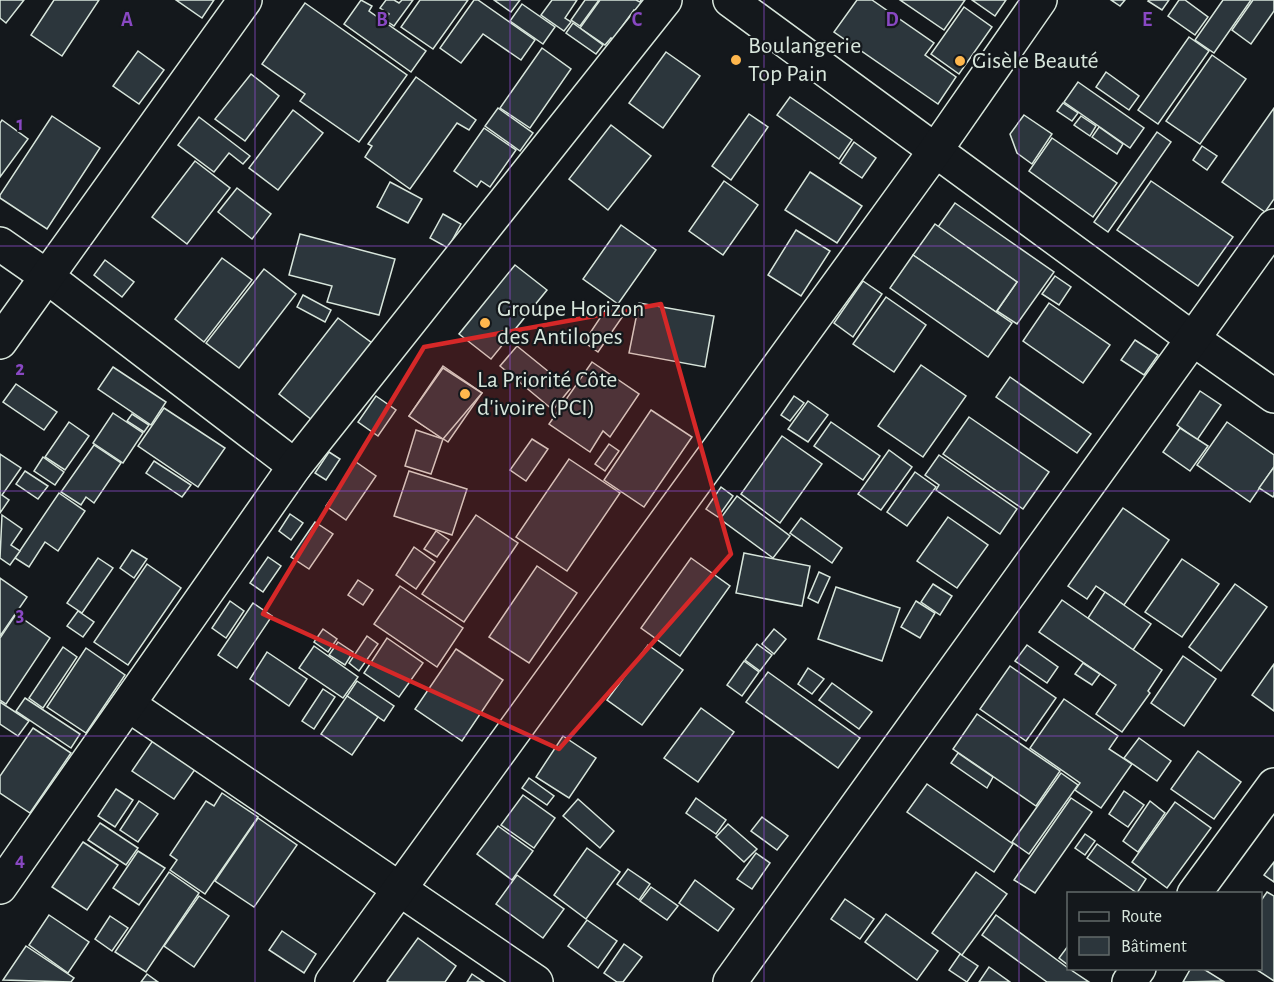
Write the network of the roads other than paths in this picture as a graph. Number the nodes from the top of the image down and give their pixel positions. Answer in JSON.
{"nodes":[{"id":1,"x":245,"y":0,"type":"edge"},
{"id":2,"x":665,"y":0,"type":"edge"},
{"id":3,"x":730,"y":0,"type":"edge"},
{"id":4,"x":1041,"y":0,"type":"edge"},
{"id":5,"x":935,"y":151,"type":"junction"},
{"id":6,"x":1274,"y":226,"type":"edge"},
{"id":7,"x":0,"y":244,"type":"edge"},
{"id":8,"x":46,"y":276,"type":"junction"},
{"id":9,"x":1193,"y":339,"type":"junction"},
{"id":10,"x":0,"y":342,"type":"edge"},
{"id":11,"x":1274,"y":396,"type":"edge"},
{"id":12,"x":295,"y":466,"type":"junction"},
{"id":13,"x":129,"y":705,"type":"junction"},
{"id":14,"x":1274,"y":785,"type":"edge"},
{"id":15,"x":0,"y":887,"type":"edge"},
{"id":16,"x":399,"y":889,"type":"junction"},
{"id":17,"x":1195,"y":892,"type":"edge"},
{"id":18,"x":1138,"y":970,"type":"edge"},
{"id":19,"x":332,"y":982,"type":"edge"},
{"id":20,"x":536,"y":982,"type":"edge"},
{"id":21,"x":730,"y":982,"type":"edge"},
{"id":22,"x":1129,"y":982,"type":"edge"}],
"edges":[{"from":1,"to":8,"type":"street"},
{"from":2,"to":12,"type":"street"},
{"from":3,"to":5,"type":"street"},
{"from":4,"to":5,"type":"street"},
{"from":5,"to":9,"type":"street"},
{"from":5,"to":16,"type":"street"},
{"from":6,"to":9,"type":"street"},
{"from":7,"to":8,"type":"street"},
{"from":8,"to":10,"type":"street"},
{"from":8,"to":12,"type":"street"},
{"from":9,"to":11,"type":"street"},
{"from":9,"to":21,"type":"street"},
{"from":12,"to":13,"type":"street"},
{"from":13,"to":15,"type":"street"},
{"from":13,"to":16,"type":"street"},
{"from":14,"to":17,"type":"street"},
{"from":16,"to":19,"type":"street"},
{"from":16,"to":20,"type":"street"},
{"from":18,"to":22,"type":"street"}]}
